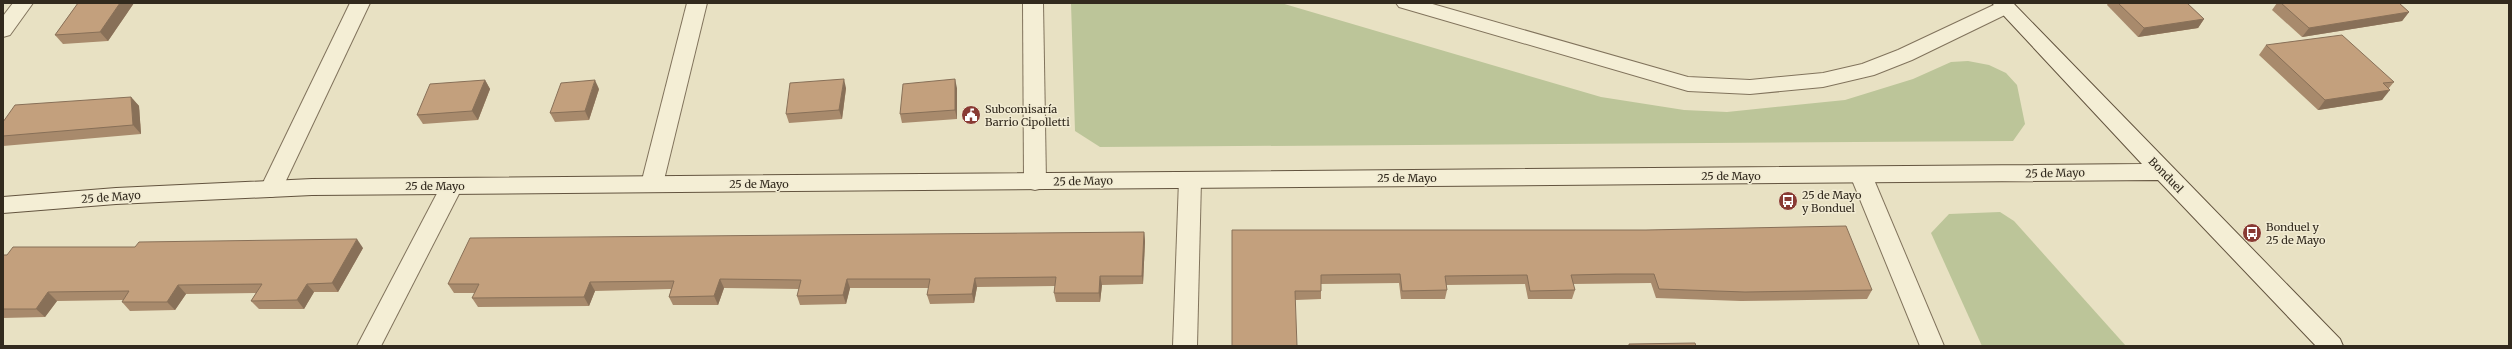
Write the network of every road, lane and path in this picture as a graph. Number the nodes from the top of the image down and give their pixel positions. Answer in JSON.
{"nodes":[{"id":1,"x":23,"y":3,"type":"edge"},
{"id":2,"x":360,"y":3,"type":"edge"},
{"id":3,"x":697,"y":3,"type":"edge"},
{"id":4,"x":1033,"y":3,"type":"edge"},
{"id":5,"x":1406,"y":3,"type":"edge"},
{"id":6,"x":2004,"y":5,"type":"edge"},
{"id":7,"x":3,"y":30,"type":"edge"},
{"id":8,"x":2163,"y":172,"type":"junction"},
{"id":9,"x":1861,"y":175,"type":"junction"},
{"id":10,"x":1190,"y":180,"type":"junction"},
{"id":11,"x":1035,"y":182,"type":"junction"},
{"id":12,"x":652,"y":184,"type":"junction"},
{"id":13,"x":452,"y":186,"type":"junction"},
{"id":14,"x":271,"y":189,"type":"junction"},
{"id":15,"x":3,"y":205,"type":"edge"},
{"id":16,"x":369,"y":346,"type":"edge"},
{"id":17,"x":1185,"y":346,"type":"edge"},
{"id":18,"x":1932,"y":346,"type":"edge"},
{"id":19,"x":2331,"y":346,"type":"edge"}],
"edges":[{"from":1,"to":7,"type":"street"},
{"from":2,"to":14,"type":"street"},
{"from":3,"to":12,"type":"street"},
{"from":4,"to":11,"type":"street"},
{"from":5,"to":6,"type":"street"},
{"from":6,"to":8,"type":"street","name":"Bonduel"},
{"from":8,"to":9,"type":"street","name":"25 de Mayo"},
{"from":8,"to":19,"type":"street","name":"Bonduel"},
{"from":9,"to":10,"type":"street","name":"25 de Mayo"},
{"from":9,"to":18,"type":"street"},
{"from":10,"to":11,"type":"street","name":"25 de Mayo"},
{"from":10,"to":17,"type":"street"},
{"from":11,"to":12,"type":"street","name":"25 de Mayo"},
{"from":12,"to":13,"type":"street","name":"25 de Mayo"},
{"from":13,"to":14,"type":"street","name":"25 de Mayo"},
{"from":13,"to":16,"type":"street"},
{"from":14,"to":15,"type":"street","name":"25 de Mayo"}]}
